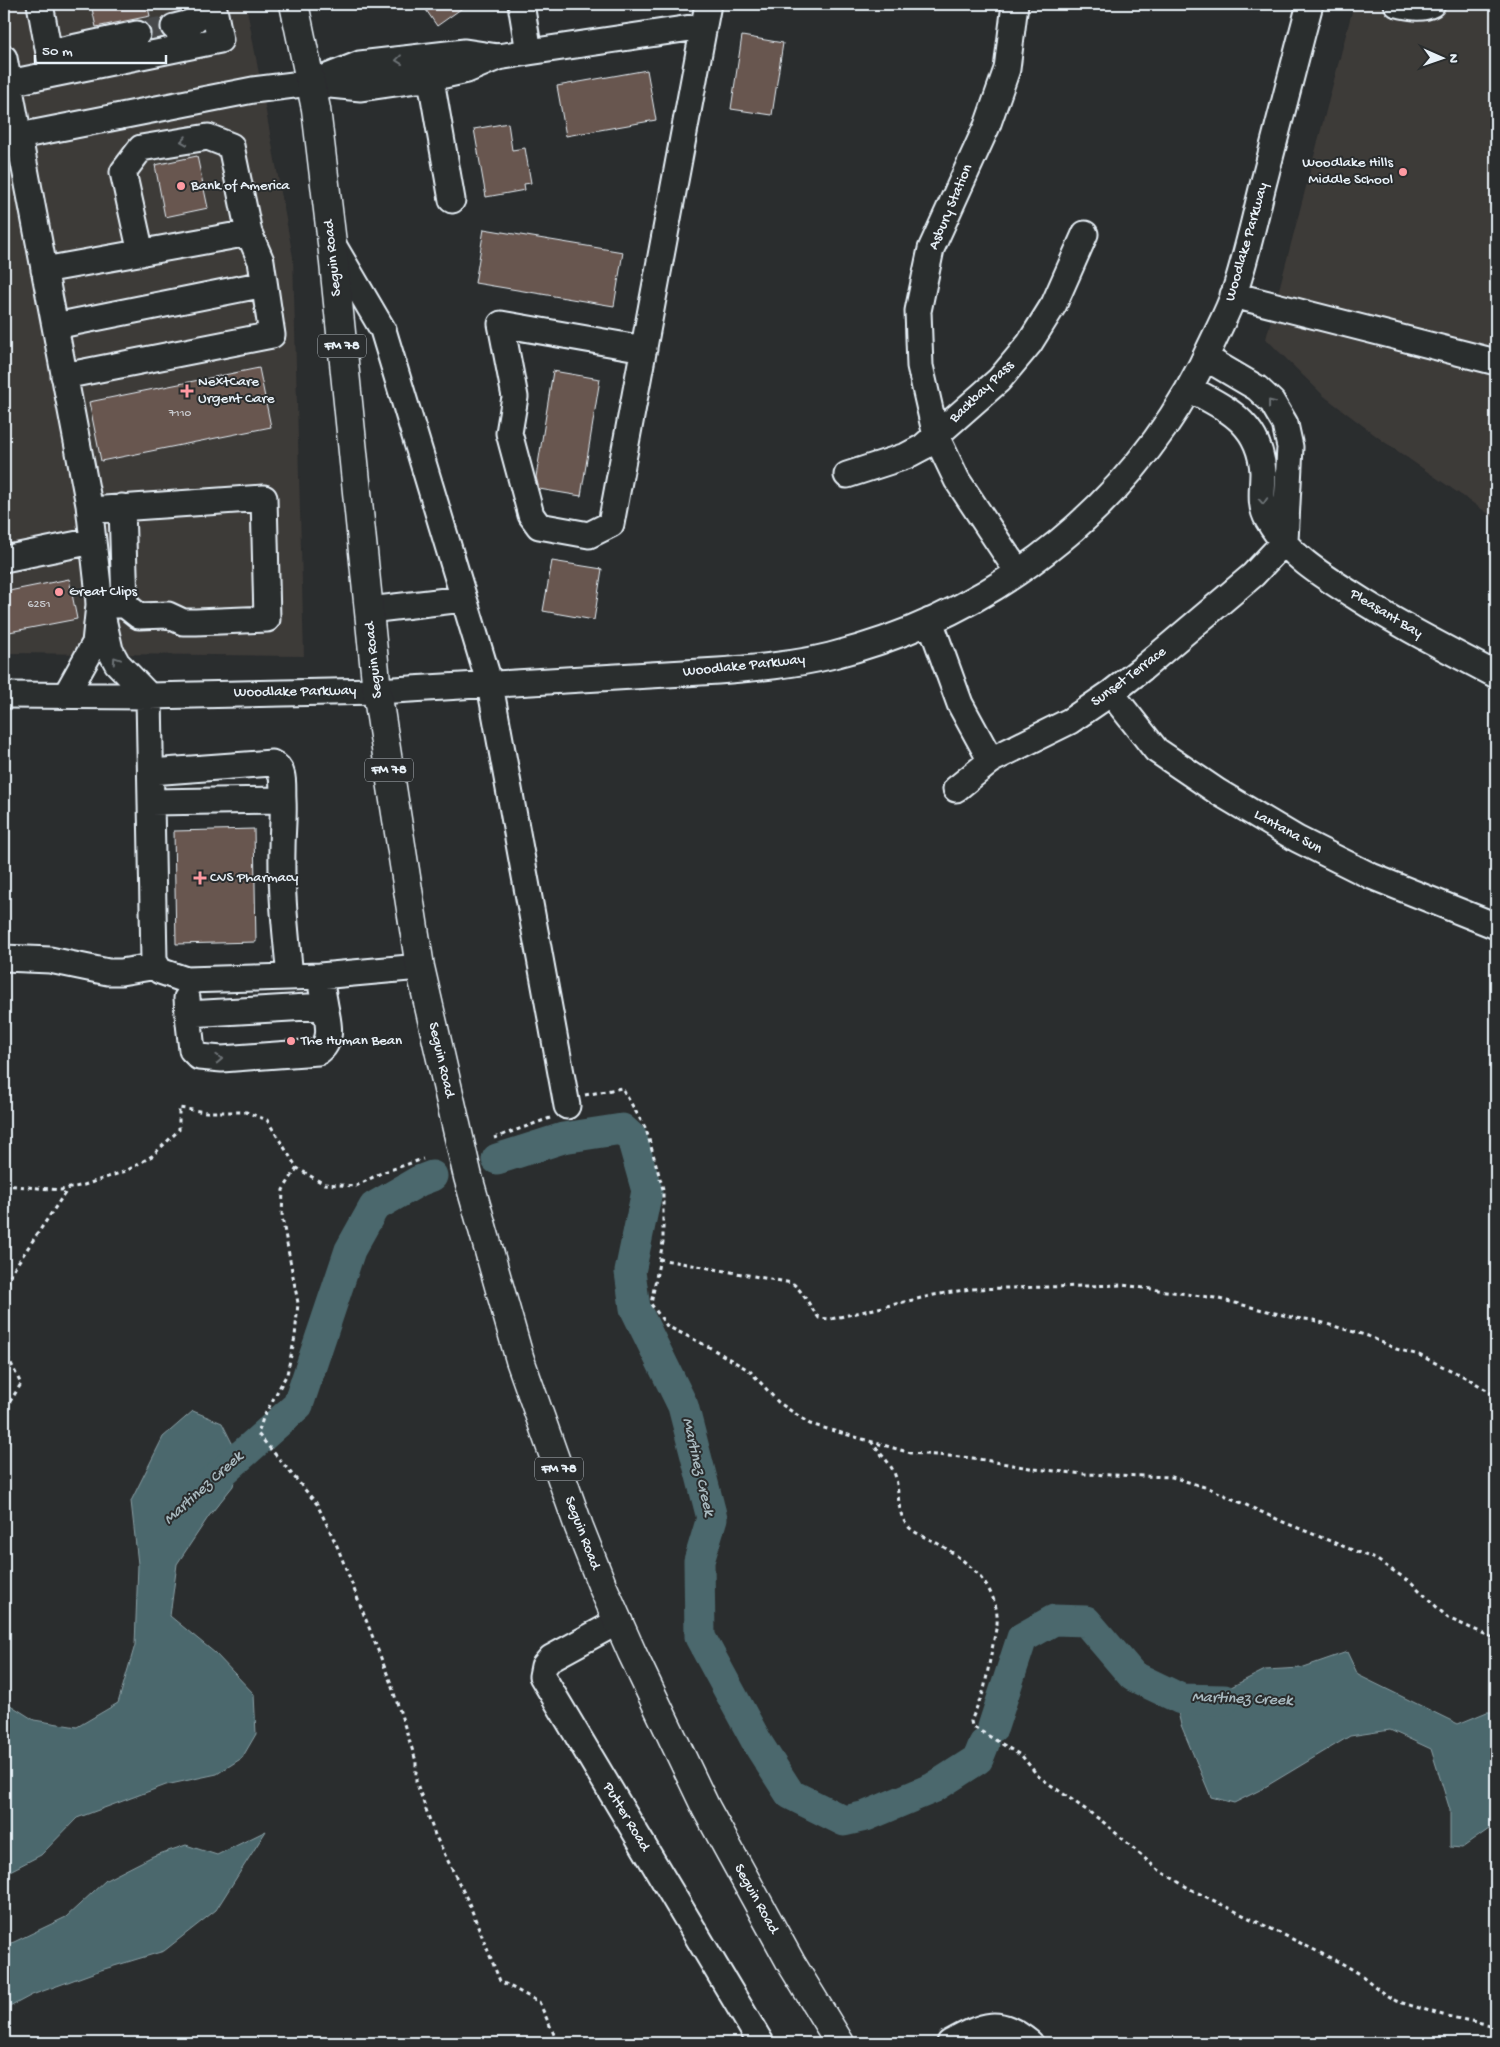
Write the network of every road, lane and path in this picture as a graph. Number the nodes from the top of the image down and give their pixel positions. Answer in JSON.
{"nodes":[{"id":1,"x":40,"y":4,"type":"edge"},
{"id":2,"x":204,"y":4,"type":"edge"},
{"id":3,"x":213,"y":4,"type":"edge"},
{"id":4,"x":294,"y":4,"type":"edge"},
{"id":5,"x":521,"y":4,"type":"edge"},
{"id":6,"x":1015,"y":4,"type":"edge"},
{"id":7,"x":1310,"y":4,"type":"edge"},
{"id":8,"x":1397,"y":4,"type":"edge"},
{"id":9,"x":1432,"y":4,"type":"edge"},
{"id":10,"x":706,"y":15,"type":"edge"},
{"id":11,"x":174,"y":27,"type":"tunnel mouth"},
{"id":12,"x":137,"y":34,"type":"tunnel mouth"},
{"id":13,"x":529,"y":52,"type":"junction"},
{"id":14,"x":4,"y":58,"type":"edge"},
{"id":15,"x":51,"y":63,"type":"junction"},
{"id":16,"x":429,"y":67,"type":"junction"},
{"id":17,"x":8,"y":83,"type":"junction"},
{"id":18,"x":310,"y":84,"type":"junction"},
{"id":19,"x":11,"y":138,"type":"edge"},
{"id":20,"x":452,"y":200,"type":"dead end"},
{"id":21,"x":249,"y":233,"type":"junction"},
{"id":22,"x":1085,"y":234,"type":"dead end"},
{"id":23,"x":332,"y":243,"type":"junction"},
{"id":24,"x":141,"y":253,"type":"junction"},
{"id":25,"x":44,"y":270,"type":"junction"},
{"id":26,"x":264,"y":284,"type":"junction"},
{"id":27,"x":1234,"y":295,"type":"junction"},
{"id":28,"x":55,"y":326,"type":"junction"},
{"id":29,"x":644,"y":349,"type":"junction"},
{"id":30,"x":1206,"y":358,"type":"junction"},
{"id":31,"x":1496,"y":362,"type":"edge"},
{"id":32,"x":64,"y":376,"type":"junction"},
{"id":33,"x":1190,"y":388,"type":"junction"},
{"id":34,"x":936,"y":436,"type":"junction"},
{"id":35,"x":1290,"y":447,"type":"junction"},
{"id":36,"x":1260,"y":454,"type":"junction"},
{"id":37,"x":847,"y":475,"type":"dead end"},
{"id":38,"x":122,"y":507,"type":"junction"},
{"id":39,"x":90,"y":510,"type":"junction"},
{"id":40,"x":93,"y":541,"type":"junction"},
{"id":41,"x":1285,"y":541,"type":"junction"},
{"id":42,"x":4,"y":558,"type":"edge"},
{"id":43,"x":1018,"y":572,"type":"junction"},
{"id":44,"x":463,"y":599,"type":"junction"},
{"id":45,"x":99,"y":605,"type":"junction"},
{"id":46,"x":124,"y":605,"type":"junction"},
{"id":47,"x":369,"y":610,"type":"junction"},
{"id":48,"x":930,"y":621,"type":"junction"},
{"id":49,"x":1496,"y":674,"type":"edge"},
{"id":50,"x":490,"y":684,"type":"junction"},
{"id":51,"x":377,"y":690,"type":"junction"},
{"id":52,"x":1111,"y":693,"type":"junction"},
{"id":53,"x":4,"y":695,"type":"edge"},
{"id":54,"x":66,"y":695,"type":"junction"},
{"id":55,"x":149,"y":696,"type":"junction"},
{"id":56,"x":991,"y":761,"type":"junction"},
{"id":57,"x":152,"y":772,"type":"junction"},
{"id":58,"x":956,"y":789,"type":"dead end"},
{"id":59,"x":283,"y":800,"type":"junction"},
{"id":60,"x":152,"y":802,"type":"junction"},
{"id":61,"x":1496,"y":926,"type":"edge"},
{"id":62,"x":4,"y":958,"type":"edge"},
{"id":63,"x":157,"y":966,"type":"junction"},
{"id":64,"x":420,"y":967,"type":"junction"},
{"id":65,"x":320,"y":976,"type":"junction"},
{"id":66,"x":290,"y":977,"type":"junction"},
{"id":67,"x":186,"y":980,"type":"junction"},
{"id":68,"x":325,"y":1006,"type":"junction"},
{"id":69,"x":188,"y":1014,"type":"junction"},
{"id":70,"x":568,"y":1106,"type":"junction"},
{"id":71,"x":494,"y":1138,"type":"dead end"},
{"id":72,"x":424,"y":1160,"type":"dead end"},
{"id":73,"x":297,"y":1168,"type":"junction"},
{"id":74,"x":4,"y":1185,"type":"edge"},
{"id":75,"x":67,"y":1189,"type":"junction"},
{"id":76,"x":659,"y":1259,"type":"junction"},
{"id":77,"x":4,"y":1291,"type":"edge"},
{"id":78,"x":4,"y":1349,"type":"edge"},
{"id":79,"x":1496,"y":1396,"type":"edge"},
{"id":80,"x":4,"y":1411,"type":"edge"},
{"id":81,"x":871,"y":1441,"type":"junction"},
{"id":82,"x":619,"y":1621,"type":"junction"},
{"id":83,"x":1496,"y":1639,"type":"edge"},
{"id":84,"x":1496,"y":2026,"type":"edge"},
{"id":85,"x":558,"y":2043,"type":"edge"},
{"id":86,"x":761,"y":2043,"type":"edge"},
{"id":87,"x":840,"y":2043,"type":"edge"},
{"id":88,"x":950,"y":2043,"type":"edge"},
{"id":89,"x":1030,"y":2043,"type":"edge"}],
"edges":[{"from":1,"to":15,"type":"street"},
{"from":2,"to":11,"type":"street"},
{"from":3,"to":15,"type":"street"},
{"from":4,"to":18,"type":"main road","name":"Seguin Road","number":"FM 78"},
{"from":5,"to":13,"type":"street"},
{"from":6,"to":34,"type":"street","name":"Asbury Station"},
{"from":7,"to":27,"type":"street","name":"Woodlake Parkway"},
{"from":8,"to":9,"type":"street"},
{"from":10,"to":13,"type":"street"},
{"from":10,"to":29,"type":"street"},
{"from":12,"to":15,"type":"street"},
{"from":13,"to":16,"type":"street"},
{"from":14,"to":17,"type":"street"},
{"from":15,"to":17,"type":"street"},
{"from":16,"to":18,"type":"street"},
{"from":16,"to":20,"type":"street"},
{"from":17,"to":19,"type":"street"},
{"from":18,"to":19,"type":"street"},
{"from":18,"to":23,"type":"main road","name":"Seguin Road","number":"FM 78"},
{"from":19,"to":25,"type":"street"},
{"from":21,"to":24,"type":"street"},
{"from":21,"to":24,"type":"street","one_way":true},
{"from":21,"to":26,"type":"street"},
{"from":22,"to":34,"type":"street","name":"Backbay Pass"},
{"from":23,"to":44,"type":"street"},
{"from":23,"to":47,"type":"main road","name":"Seguin Road","number":"FM 78"},
{"from":24,"to":25,"type":"street"},
{"from":25,"to":28,"type":"street"},
{"from":26,"to":28,"type":"street"},
{"from":26,"to":32,"type":"street"},
{"from":27,"to":30,"type":"street","name":"Woodlake Parkway"},
{"from":27,"to":31,"type":"street"},
{"from":28,"to":32,"type":"street"},
{"from":29,"to":29,"type":"street"},
{"from":30,"to":33,"type":"street","name":"Woodlake Parkway"},
{"from":35,"to":30,"type":"street","one_way":true},
{"from":32,"to":39,"type":"street"},
{"from":33,"to":36,"type":"street","name":"Pleasant Bay"},
{"from":33,"to":43,"type":"street","name":"Woodlake Parkway"},
{"from":34,"to":37,"type":"street","name":"Backbay Pass"},
{"from":34,"to":43,"type":"street","name":"Asbury Station"},
{"from":35,"to":36,"type":"street"},
{"from":35,"to":41,"type":"street"},
{"from":36,"to":41,"type":"street","name":"Pleasant Bay","one_way":true},
{"from":38,"to":39,"type":"street"},
{"from":38,"to":46,"type":"street"},
{"from":38,"to":46,"type":"street"},
{"from":39,"to":40,"type":"street"},
{"from":40,"to":42,"type":"street"},
{"from":40,"to":45,"type":"street"},
{"from":41,"to":49,"type":"street","name":"Pleasant Bay"},
{"from":41,"to":52,"type":"street","name":"Sunset Terrace"},
{"from":43,"to":48,"type":"street","name":"Woodlake Parkway"},
{"from":44,"to":47,"type":"street"},
{"from":44,"to":50,"type":"street"},
{"from":45,"to":46,"type":"street"},
{"from":45,"to":54,"type":"street"},
{"from":55,"to":45,"type":"street","one_way":true},
{"from":47,"to":51,"type":"main road","name":"Seguin Road","number":"FM 78"},
{"from":48,"to":50,"type":"street","name":"Woodlake Parkway"},
{"from":48,"to":56,"type":"street"},
{"from":50,"to":51,"type":"street","name":"Woodlake Parkway"},
{"from":50,"to":70,"type":"street"},
{"from":51,"to":55,"type":"street","name":"Woodlake Parkway"},
{"from":51,"to":64,"type":"main road","name":"Seguin Road","number":"FM 78"},
{"from":52,"to":56,"type":"street","name":"Sunset Terrace"},
{"from":52,"to":61,"type":"street","name":"Lantana Sun"},
{"from":53,"to":54,"type":"street","name":"Woodlake Parkway"},
{"from":54,"to":55,"type":"street","name":"Woodlake Parkway"},
{"from":55,"to":57,"type":"street"},
{"from":56,"to":58,"type":"street","name":"Sunset Terrace"},
{"from":57,"to":59,"type":"street"},
{"from":57,"to":60,"type":"street"},
{"from":59,"to":60,"type":"street"},
{"from":59,"to":66,"type":"street"},
{"from":60,"to":63,"type":"street"},
{"from":62,"to":63,"type":"street"},
{"from":63,"to":67,"type":"street"},
{"from":64,"to":65,"type":"street"},
{"from":64,"to":82,"type":"main road","name":"Seguin Road","number":"FM 78"},
{"from":65,"to":66,"type":"street"},
{"from":65,"to":68,"type":"street"},
{"from":66,"to":67,"type":"street"},
{"from":67,"to":69,"type":"street"},
{"from":68,"to":69,"type":"street"},
{"from":69,"to":68,"type":"street","one_way":true},
{"from":70,"to":71,"type":"path"},
{"from":70,"to":76,"type":"path"},
{"from":72,"to":73,"type":"path"},
{"from":73,"to":75,"type":"path"},
{"from":73,"to":85,"type":"path"},
{"from":74,"to":75,"type":"path"},
{"from":75,"to":77,"type":"path"},
{"from":76,"to":79,"type":"path"},
{"from":76,"to":81,"type":"path"},
{"from":78,"to":80,"type":"path"},
{"from":81,"to":83,"type":"path"},
{"from":81,"to":84,"type":"path"},
{"from":82,"to":86,"type":"street","name":"Putter Road"},
{"from":82,"to":87,"type":"main road","name":"Seguin Road","number":"FM 78"},
{"from":88,"to":89,"type":"street"}]}
